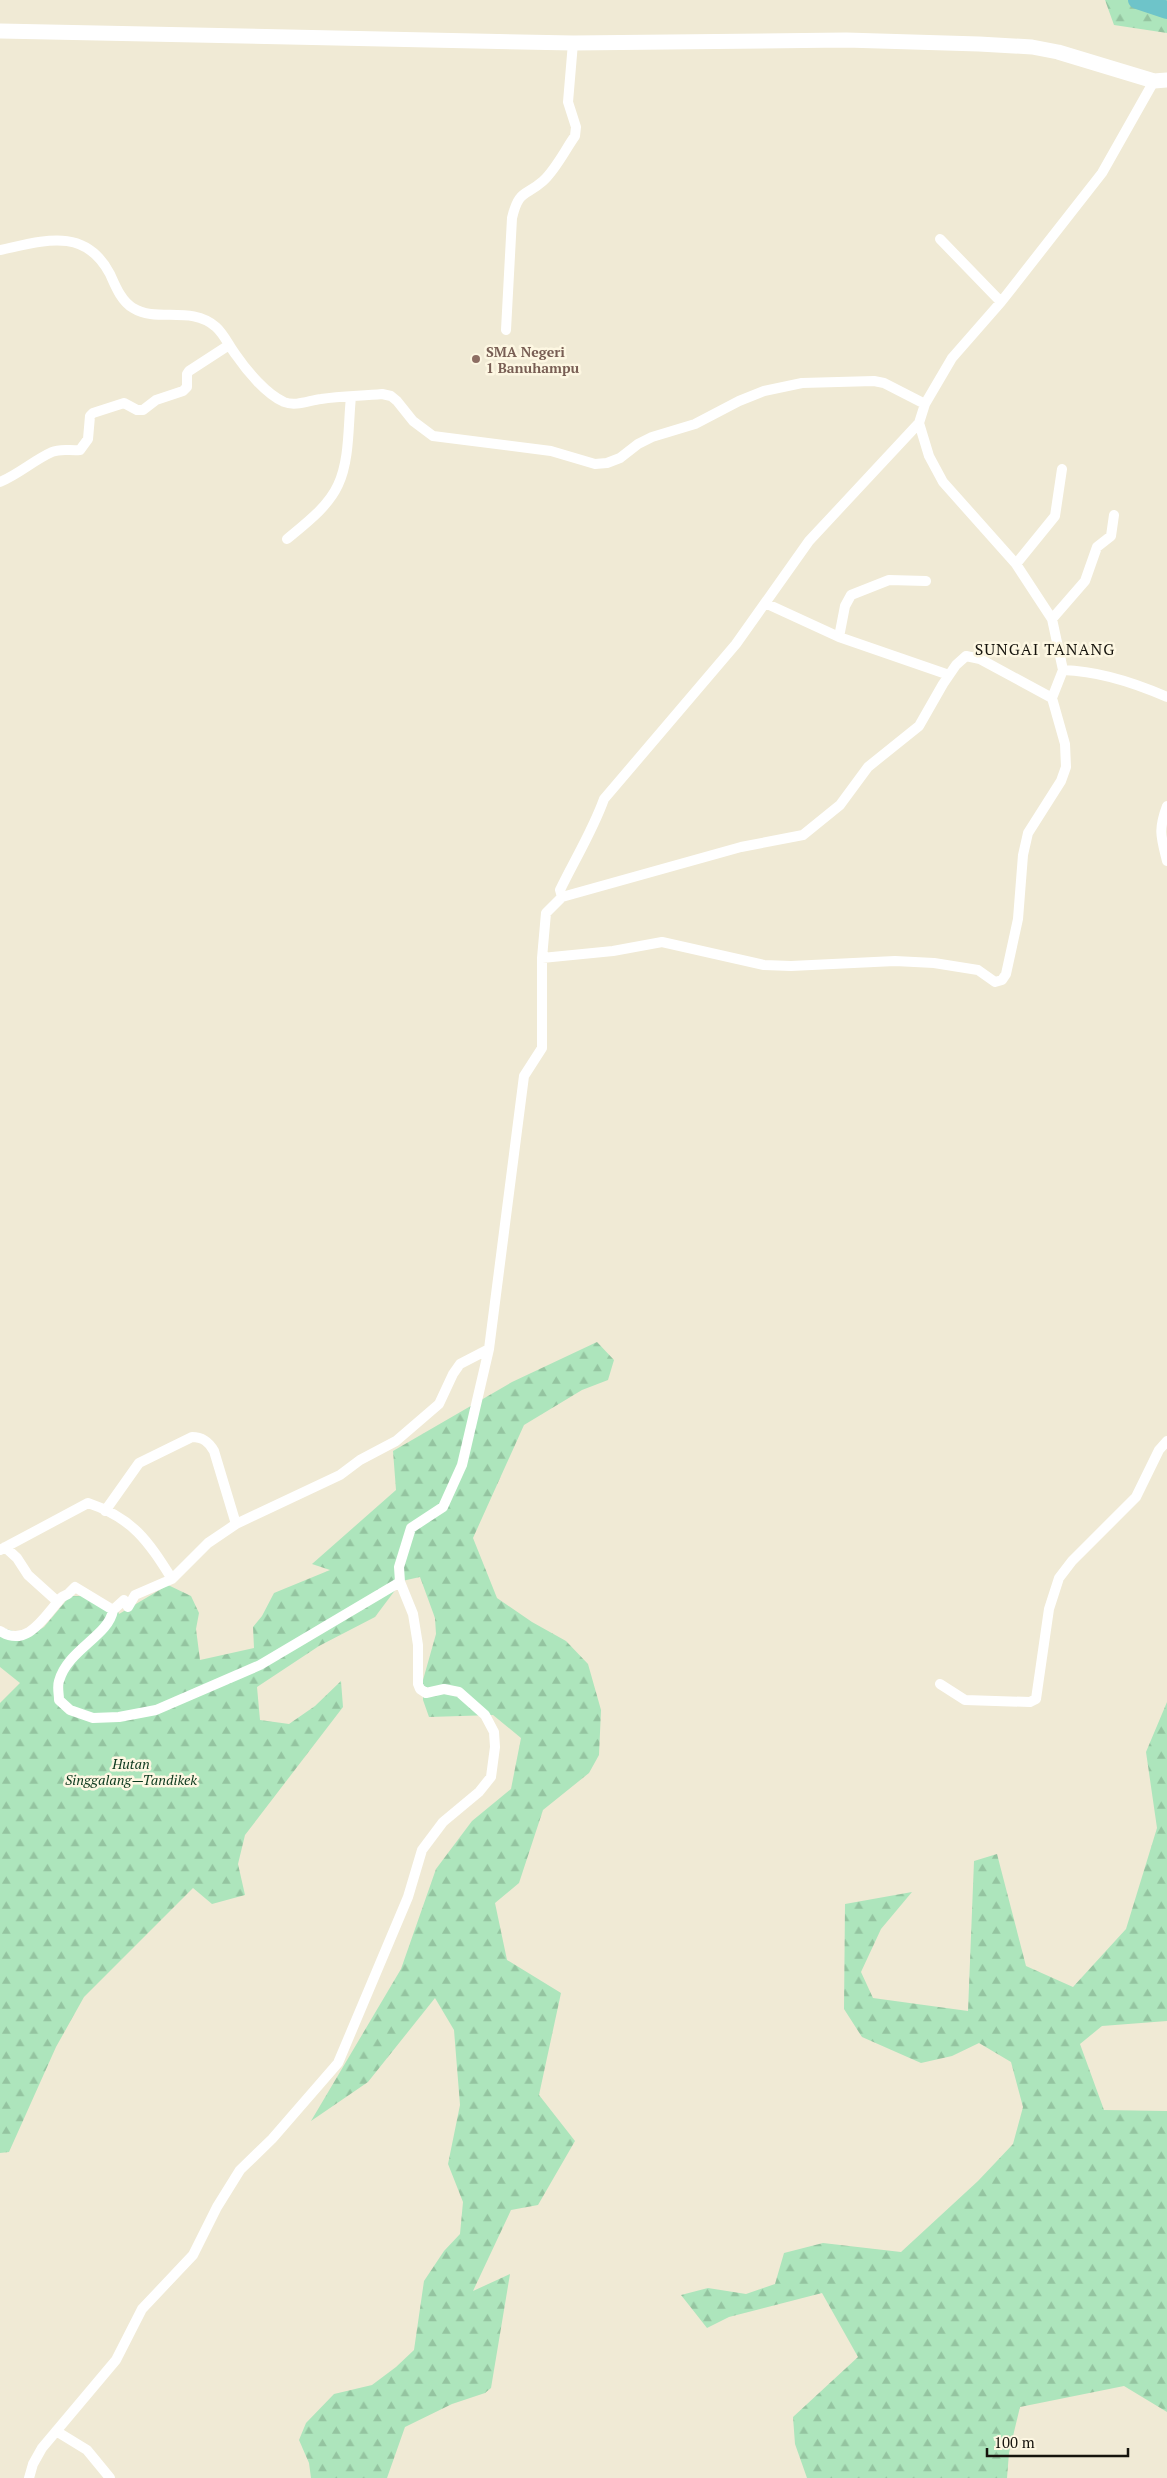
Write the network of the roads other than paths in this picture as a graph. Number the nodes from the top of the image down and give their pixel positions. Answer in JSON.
{"nodes":[{"id":1,"x":0,"y":31,"type":"edge"},
{"id":2,"x":573,"y":44,"type":"junction"},
{"id":3,"x":1160,"y":81,"type":"edge"},
{"id":4,"x":940,"y":239,"type":"dead end"},
{"id":5,"x":0,"y":250,"type":"edge"},
{"id":6,"x":1001,"y":302,"type":"junction"},
{"id":7,"x":506,"y":330,"type":"dead end"},
{"id":8,"x":229,"y":345,"type":"junction"},
{"id":9,"x":350,"y":396,"type":"junction"},
{"id":10,"x":925,"y":404,"type":"junction"},
{"id":11,"x":919,"y":423,"type":"junction"},
{"id":12,"x":1062,"y":470,"type":"dead end"},
{"id":13,"x":0,"y":482,"type":"edge"},
{"id":14,"x":1114,"y":515,"type":"dead end"},
{"id":15,"x":287,"y":539,"type":"dead end"},
{"id":16,"x":1016,"y":564,"type":"junction"},
{"id":17,"x":926,"y":581,"type":"dead end"},
{"id":18,"x":765,"y":603,"type":"junction"},
{"id":19,"x":1052,"y":619,"type":"junction"},
{"id":20,"x":839,"y":637,"type":"junction"},
{"id":21,"x":1062,"y":670,"type":"junction"},
{"id":22,"x":949,"y":675,"type":"junction"},
{"id":23,"x":1167,"y":697,"type":"edge"},
{"id":24,"x":1052,"y":698,"type":"junction"},
{"id":25,"x":1167,"y":806,"type":"edge"},
{"id":26,"x":1167,"y":861,"type":"edge"},
{"id":27,"x":562,"y":897,"type":"junction"},
{"id":28,"x":542,"y":958,"type":"junction"},
{"id":29,"x":489,"y":1348,"type":"junction"},
{"id":30,"x":1167,"y":1441,"type":"edge"},
{"id":31,"x":105,"y":1511,"type":"junction"},
{"id":32,"x":236,"y":1524,"type":"junction"},
{"id":33,"x":2,"y":1548,"type":"edge"},
{"id":34,"x":172,"y":1579,"type":"junction"},
{"id":35,"x":400,"y":1582,"type":"junction"},
{"id":36,"x":58,"y":1602,"type":"junction"},
{"id":37,"x":113,"y":1610,"type":"junction"},
{"id":38,"x":0,"y":1631,"type":"edge"},
{"id":39,"x":940,"y":1684,"type":"dead end"},
{"id":40,"x":56,"y":2431,"type":"junction"},
{"id":41,"x":30,"y":2478,"type":"edge"},
{"id":42,"x":110,"y":2478,"type":"edge"}],
"edges":[{"from":1,"to":2,"type":"main road"},
{"from":2,"to":3,"type":"main road"},
{"from":2,"to":7,"type":"street"},
{"from":3,"to":6,"type":"street"},
{"from":4,"to":6,"type":"street"},
{"from":5,"to":8,"type":"street"},
{"from":6,"to":10,"type":"street"},
{"from":8,"to":9,"type":"street"},
{"from":8,"to":13,"type":"street"},
{"from":9,"to":10,"type":"street"},
{"from":9,"to":15,"type":"street"},
{"from":10,"to":11,"type":"street"},
{"from":11,"to":16,"type":"street"},
{"from":11,"to":18,"type":"street"},
{"from":12,"to":16,"type":"street"},
{"from":14,"to":19,"type":"street"},
{"from":16,"to":19,"type":"street"},
{"from":17,"to":20,"type":"street"},
{"from":18,"to":20,"type":"street"},
{"from":18,"to":27,"type":"street"},
{"from":19,"to":21,"type":"street"},
{"from":20,"to":22,"type":"street"},
{"from":21,"to":23,"type":"street"},
{"from":21,"to":24,"type":"street"},
{"from":22,"to":24,"type":"street"},
{"from":22,"to":27,"type":"street"},
{"from":24,"to":28,"type":"street"},
{"from":25,"to":26,"type":"street"},
{"from":27,"to":28,"type":"street"},
{"from":28,"to":29,"type":"street"},
{"from":29,"to":32,"type":"street"},
{"from":29,"to":35,"type":"street"},
{"from":30,"to":39,"type":"street"},
{"from":31,"to":32,"type":"street"},
{"from":31,"to":33,"type":"street"},
{"from":31,"to":34,"type":"street"},
{"from":32,"to":34,"type":"street"},
{"from":33,"to":36,"type":"street"},
{"from":34,"to":37,"type":"street"},
{"from":35,"to":37,"type":"street"},
{"from":35,"to":40,"type":"street"},
{"from":36,"to":37,"type":"street"},
{"from":36,"to":38,"type":"street"},
{"from":40,"to":41,"type":"street"},
{"from":40,"to":42,"type":"street"}]}
